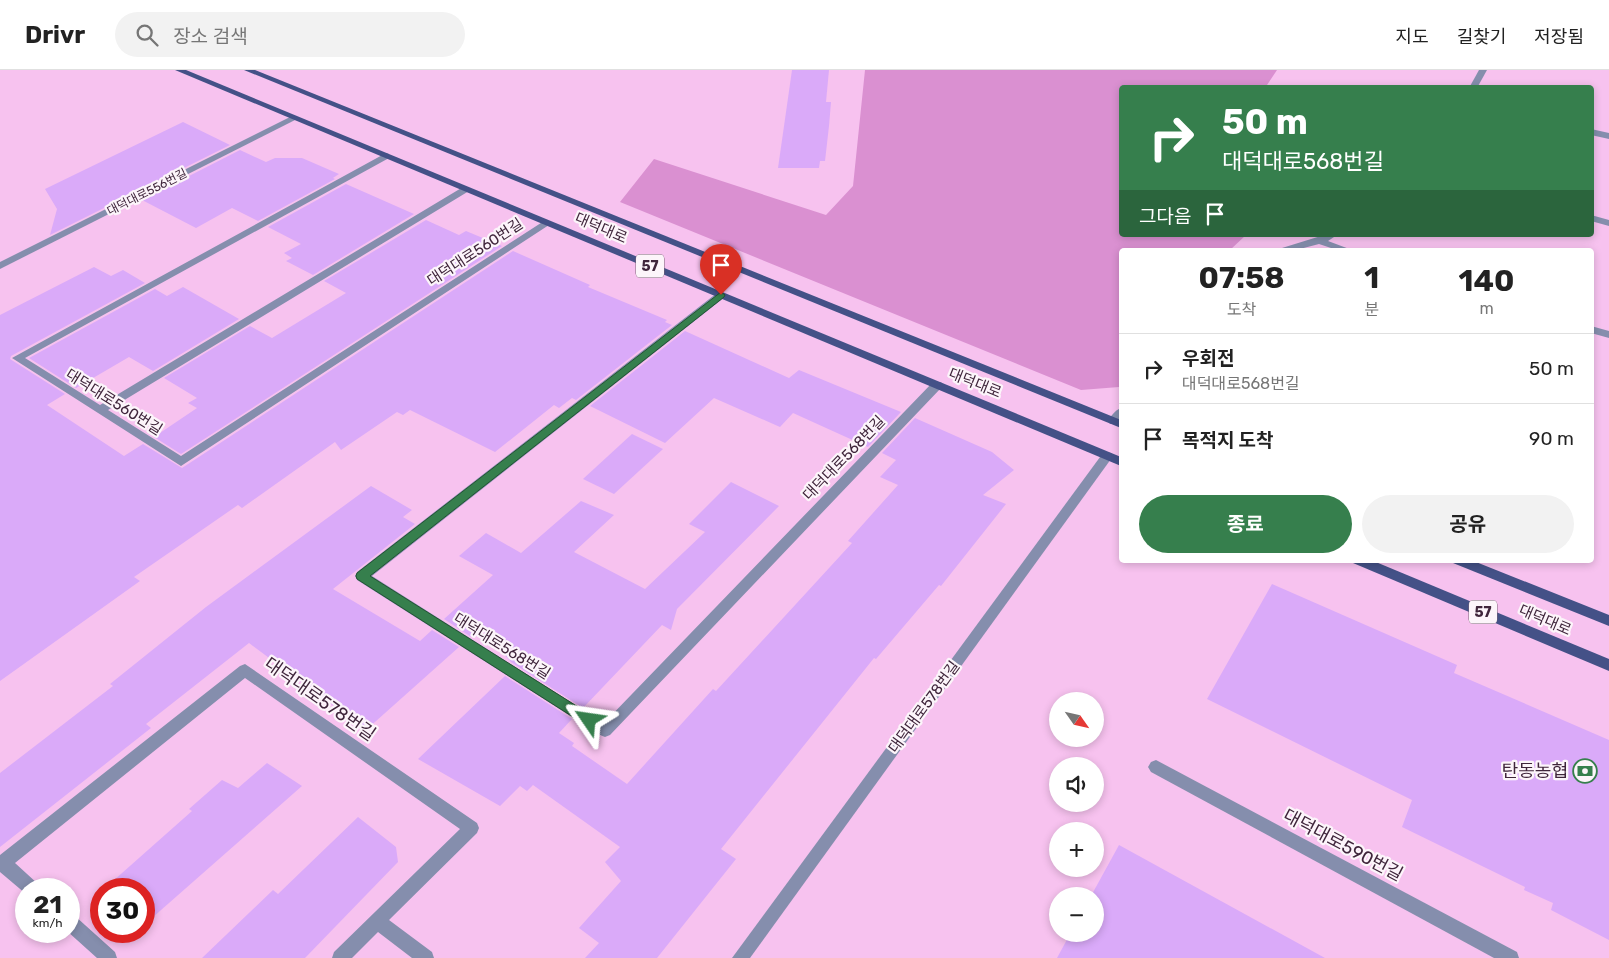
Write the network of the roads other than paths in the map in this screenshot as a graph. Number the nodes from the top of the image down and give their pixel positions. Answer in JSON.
{"nodes":[{"id":1,"x":179,"y":70,"type":"edge"},
{"id":2,"x":248,"y":70,"type":"edge"},
{"id":3,"x":1483,"y":70,"type":"edge"},
{"id":4,"x":1475,"y":85,"type":"edge"},
{"id":5,"x":295,"y":118,"type":"junction"},
{"id":6,"x":1594,"y":133,"type":"edge"},
{"id":7,"x":1609,"y":136,"type":"edge"},
{"id":8,"x":386,"y":156,"type":"junction"},
{"id":9,"x":466,"y":189,"type":"junction"},
{"id":10,"x":1594,"y":219,"type":"edge"},
{"id":11,"x":547,"y":223,"type":"junction"},
{"id":12,"x":1609,"y":223,"type":"edge"},
{"id":13,"x":1328,"y":237,"type":"edge"},
{"id":14,"x":1319,"y":241,"type":"junction"},
{"id":15,"x":1293,"y":248,"type":"edge"},
{"id":16,"x":1342,"y":248,"type":"edge"},
{"id":17,"x":0,"y":266,"type":"edge"},
{"id":18,"x":721,"y":295,"type":"junction"},
{"id":19,"x":1594,"y":330,"type":"edge"},
{"id":20,"x":1609,"y":335,"type":"edge"},
{"id":21,"x":937,"y":385,"type":"junction"},
{"id":22,"x":100,"y":410,"type":"junction"},
{"id":23,"x":1119,"y":419,"type":"edge"},
{"id":24,"x":1107,"y":456,"type":"junction"},
{"id":25,"x":1119,"y":461,"type":"edge"},
{"id":26,"x":1365,"y":563,"type":"edge"},
{"id":27,"x":1465,"y":563,"type":"edge"},
{"id":28,"x":1609,"y":621,"type":"edge"},
{"id":29,"x":1609,"y":665,"type":"edge"},
{"id":30,"x":1156,"y":767,"type":"dead end"},
{"id":31,"x":1,"y":864,"type":"edge"},
{"id":32,"x":18,"y":878,"type":"edge"},
{"id":33,"x":377,"y":921,"type":"junction"},
{"id":34,"x":80,"y":932,"type":"edge"},
{"id":35,"x":109,"y":958,"type":"edge"},
{"id":36,"x":340,"y":958,"type":"edge"},
{"id":37,"x":426,"y":958,"type":"edge"},
{"id":38,"x":740,"y":958,"type":"edge"},
{"id":39,"x":1511,"y":958,"type":"edge"}],
"edges":[{"from":1,"to":5,"type":"main road","name":"대덕대로","number":"57"},
{"from":2,"to":23,"type":"main road","name":"대덕대로","number":"57"},
{"from":3,"to":4,"type":"street"},
{"from":5,"to":8,"type":"main road","name":"대덕대로","number":"57"},
{"from":5,"to":17,"type":"street","name":"대덕대로556번길"},
{"from":6,"to":7,"type":"street"},
{"from":8,"to":9,"type":"main road","name":"대덕대로","number":"57"},
{"from":8,"to":22,"type":"street","name":"대덕대로560번길"},
{"from":9,"to":11,"type":"main road","name":"대덕대로","number":"57"},
{"from":9,"to":22,"type":"street"},
{"from":10,"to":12,"type":"street"},
{"from":11,"to":18,"type":"main road","name":"대덕대로","number":"57"},
{"from":11,"to":22,"type":"street","name":"대덕대로560번길"},
{"from":13,"to":14,"type":"street"},
{"from":14,"to":15,"type":"street"},
{"from":14,"to":16,"type":"street"},
{"from":18,"to":21,"type":"main road","name":"대덕대로","number":"57"},
{"from":18,"to":21,"type":"street","name":"대덕대로568번길"},
{"from":19,"to":20,"type":"street"},
{"from":21,"to":24,"type":"main road","name":"대덕대로","number":"57"},
{"from":24,"to":25,"type":"main road","name":"대덕대로","number":"57"},
{"from":24,"to":38,"type":"street","name":"대덕대로578번길"},
{"from":26,"to":29,"type":"main road","name":"대덕대로","number":"57"},
{"from":27,"to":28,"type":"main road","name":"대덕대로"},
{"from":30,"to":39,"type":"street","name":"대덕대로590번길"},
{"from":31,"to":32,"type":"street"},
{"from":31,"to":33,"type":"street","name":"대덕대로578번길"},
{"from":33,"to":36,"type":"street"},
{"from":33,"to":37,"type":"street"},
{"from":34,"to":35,"type":"street"}]}
